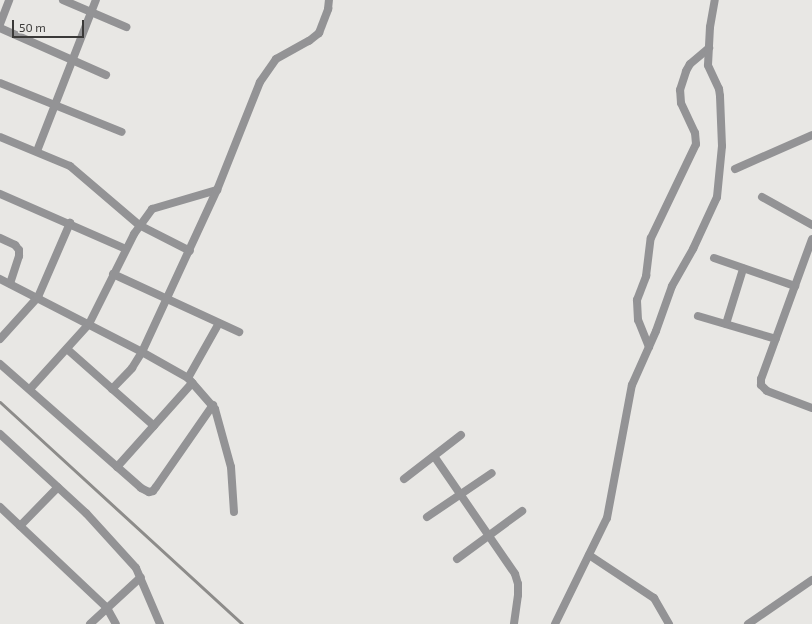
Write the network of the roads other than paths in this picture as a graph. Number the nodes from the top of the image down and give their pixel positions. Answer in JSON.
{"nodes":[{"id":1,"x":9,"y":0,"type":"edge"},
{"id":2,"x":62,"y":0,"type":"edge"},
{"id":3,"x":96,"y":0,"type":"edge"},
{"id":4,"x":329,"y":0,"type":"edge"},
{"id":5,"x":715,"y":0,"type":"edge"},
{"id":6,"x":91,"y":12,"type":"junction"},
{"id":7,"x":0,"y":24,"type":"edge"},
{"id":8,"x":126,"y":27,"type":"dead end"},
{"id":9,"x":0,"y":28,"type":"edge"},
{"id":10,"x":709,"y":48,"type":"junction"},
{"id":11,"x":72,"y":59,"type":"junction"},
{"id":12,"x":106,"y":75,"type":"dead end"},
{"id":13,"x":0,"y":83,"type":"edge"},
{"id":14,"x":54,"y":104,"type":"junction"},
{"id":15,"x":122,"y":132,"type":"dead end"},
{"id":16,"x":812,"y":135,"type":"edge"},
{"id":17,"x":0,"y":137,"type":"edge"},
{"id":18,"x":37,"y":151,"type":"junction"},
{"id":19,"x":734,"y":169,"type":"dead end"},
{"id":20,"x":217,"y":190,"type":"junction"},
{"id":21,"x":0,"y":194,"type":"edge"},
{"id":22,"x":762,"y":198,"type":"dead end"},
{"id":23,"x":70,"y":223,"type":"junction"},
{"id":24,"x":139,"y":225,"type":"junction"},
{"id":25,"x":812,"y":225,"type":"edge"},
{"id":26,"x":0,"y":238,"type":"edge"},
{"id":27,"x":812,"y":239,"type":"edge"},
{"id":28,"x":126,"y":249,"type":"junction"},
{"id":29,"x":190,"y":251,"type":"junction"},
{"id":30,"x":714,"y":258,"type":"dead end"},
{"id":31,"x":743,"y":268,"type":"junction"},
{"id":32,"x":113,"y":274,"type":"junction"},
{"id":33,"x":0,"y":279,"type":"edge"},
{"id":34,"x":10,"y":284,"type":"junction"},
{"id":35,"x":795,"y":286,"type":"junction"},
{"id":36,"x":38,"y":297,"type":"junction"},
{"id":37,"x":167,"y":298,"type":"junction"},
{"id":38,"x":698,"y":316,"type":"dead end"},
{"id":39,"x":219,"y":323,"type":"junction"},
{"id":40,"x":89,"y":324,"type":"junction"},
{"id":41,"x":726,"y":324,"type":"junction"},
{"id":42,"x":238,"y":332,"type":"dead end"},
{"id":43,"x":0,"y":339,"type":"edge"},
{"id":44,"x":776,"y":339,"type":"junction"},
{"id":45,"x":649,"y":347,"type":"junction"},
{"id":46,"x":67,"y":350,"type":"junction"},
{"id":47,"x":142,"y":352,"type":"junction"},
{"id":48,"x":0,"y":364,"type":"edge"},
{"id":49,"x":190,"y":381,"type":"junction"},
{"id":50,"x":30,"y":389,"type":"junction"},
{"id":51,"x":112,"y":389,"type":"junction"},
{"id":52,"x":213,"y":405,"type":"junction"},
{"id":53,"x":812,"y":408,"type":"edge"},
{"id":54,"x":154,"y":426,"type":"junction"},
{"id":55,"x":0,"y":434,"type":"edge"},
{"id":56,"x":461,"y":435,"type":"dead end"},
{"id":57,"x":434,"y":456,"type":"junction"},
{"id":58,"x":117,"y":467,"type":"junction"},
{"id":59,"x":492,"y":472,"type":"dead end"},
{"id":60,"x":404,"y":479,"type":"dead end"},
{"id":61,"x":58,"y":487,"type":"junction"},
{"id":62,"x":461,"y":494,"type":"junction"},
{"id":63,"x":0,"y":507,"type":"edge"},
{"id":64,"x":522,"y":511,"type":"dead end"},
{"id":65,"x":234,"y":512,"type":"dead end"},
{"id":66,"x":427,"y":517,"type":"dead end"},
{"id":67,"x":20,"y":526,"type":"junction"},
{"id":68,"x":489,"y":535,"type":"junction"},
{"id":69,"x":589,"y":555,"type":"junction"},
{"id":70,"x":457,"y":559,"type":"dead end"},
{"id":71,"x":141,"y":577,"type":"junction"},
{"id":72,"x":812,"y":580,"type":"edge"},
{"id":73,"x":106,"y":608,"type":"junction"},
{"id":74,"x":90,"y":624,"type":"edge"},
{"id":75,"x":116,"y":624,"type":"edge"},
{"id":76,"x":160,"y":624,"type":"edge"},
{"id":77,"x":514,"y":624,"type":"edge"},
{"id":78,"x":555,"y":624,"type":"edge"},
{"id":79,"x":669,"y":624,"type":"edge"},
{"id":80,"x":748,"y":624,"type":"edge"}],
"edges":[{"from":1,"to":7,"type":"street"},
{"from":2,"to":6,"type":"street"},
{"from":3,"to":6,"type":"street"},
{"from":4,"to":20,"type":"street"},
{"from":5,"to":10,"type":"street"},
{"from":6,"to":8,"type":"street"},
{"from":6,"to":11,"type":"street"},
{"from":9,"to":11,"type":"street"},
{"from":10,"to":45,"type":"street"},
{"from":10,"to":45,"type":"street"},
{"from":11,"to":12,"type":"street"},
{"from":11,"to":14,"type":"street"},
{"from":13,"to":14,"type":"street"},
{"from":14,"to":15,"type":"street"},
{"from":14,"to":18,"type":"street"},
{"from":16,"to":19,"type":"street"},
{"from":17,"to":18,"type":"street"},
{"from":18,"to":24,"type":"street"},
{"from":20,"to":24,"type":"street"},
{"from":20,"to":29,"type":"street"},
{"from":21,"to":23,"type":"street"},
{"from":22,"to":25,"type":"street"},
{"from":23,"to":28,"type":"street"},
{"from":23,"to":36,"type":"street"},
{"from":24,"to":28,"type":"street"},
{"from":24,"to":29,"type":"street"},
{"from":26,"to":34,"type":"street"},
{"from":27,"to":35,"type":"street"},
{"from":28,"to":32,"type":"street"},
{"from":29,"to":37,"type":"street"},
{"from":30,"to":31,"type":"street"},
{"from":31,"to":35,"type":"street"},
{"from":31,"to":41,"type":"street"},
{"from":32,"to":37,"type":"street"},
{"from":32,"to":40,"type":"street"},
{"from":33,"to":34,"type":"street"},
{"from":34,"to":36,"type":"street"},
{"from":35,"to":44,"type":"street"},
{"from":36,"to":40,"type":"street"},
{"from":36,"to":43,"type":"street"},
{"from":37,"to":39,"type":"street"},
{"from":37,"to":47,"type":"street"},
{"from":38,"to":41,"type":"street"},
{"from":39,"to":42,"type":"street"},
{"from":39,"to":49,"type":"street"},
{"from":40,"to":46,"type":"street"},
{"from":40,"to":47,"type":"street"},
{"from":41,"to":44,"type":"street"},
{"from":44,"to":53,"type":"street"},
{"from":45,"to":69,"type":"street"},
{"from":46,"to":50,"type":"street"},
{"from":46,"to":51,"type":"street"},
{"from":47,"to":49,"type":"street"},
{"from":47,"to":51,"type":"street"},
{"from":48,"to":50,"type":"street"},
{"from":49,"to":52,"type":"street"},
{"from":49,"to":54,"type":"street"},
{"from":50,"to":58,"type":"street"},
{"from":51,"to":54,"type":"street"},
{"from":52,"to":58,"type":"street"},
{"from":52,"to":65,"type":"street"},
{"from":54,"to":58,"type":"street"},
{"from":55,"to":61,"type":"street"},
{"from":56,"to":57,"type":"street"},
{"from":57,"to":60,"type":"street"},
{"from":57,"to":62,"type":"street"},
{"from":59,"to":62,"type":"street"},
{"from":61,"to":67,"type":"street"},
{"from":61,"to":71,"type":"street"},
{"from":62,"to":66,"type":"street"},
{"from":62,"to":68,"type":"street"},
{"from":63,"to":67,"type":"street"},
{"from":64,"to":68,"type":"street"},
{"from":67,"to":73,"type":"street"},
{"from":68,"to":70,"type":"street"},
{"from":68,"to":77,"type":"street"},
{"from":69,"to":78,"type":"street"},
{"from":69,"to":79,"type":"street"},
{"from":71,"to":73,"type":"street"},
{"from":71,"to":76,"type":"street"},
{"from":72,"to":80,"type":"street"},
{"from":73,"to":74,"type":"street"},
{"from":73,"to":75,"type":"street"}]}
